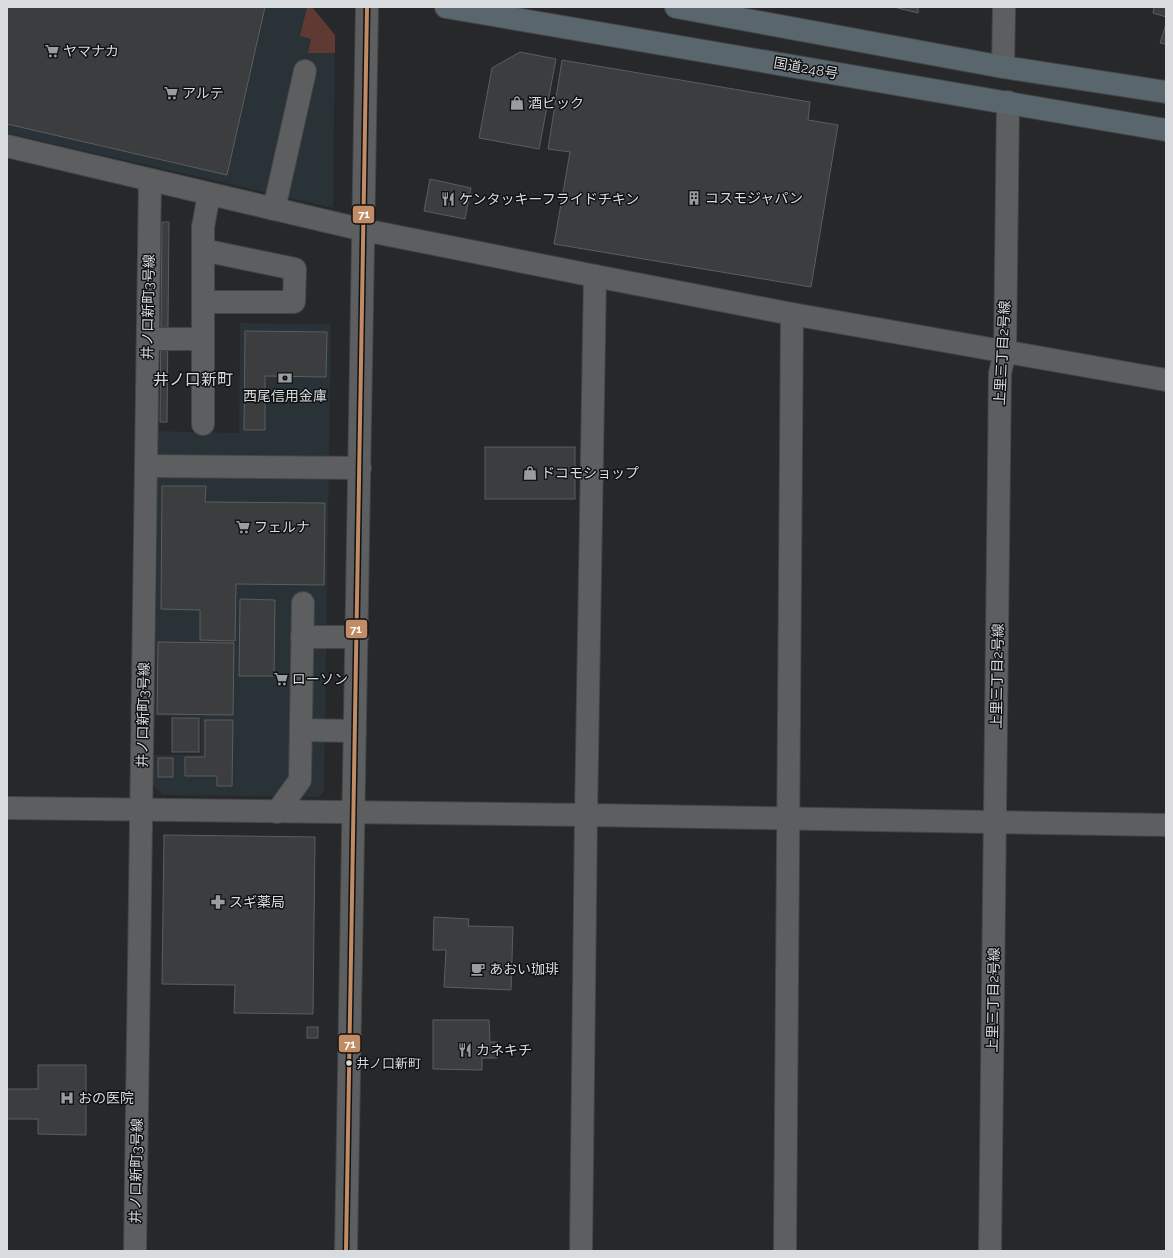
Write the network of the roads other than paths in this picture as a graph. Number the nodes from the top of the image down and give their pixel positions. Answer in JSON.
{"nodes":[{"id":1,"x":368,"y":7,"type":"edge"},
{"id":2,"x":446,"y":7,"type":"edge"},
{"id":3,"x":676,"y":7,"type":"edge"},
{"id":4,"x":1004,"y":7,"type":"edge"},
{"id":5,"x":1003,"y":67,"type":"junction"},
{"id":6,"x":305,"y":71,"type":"dead end"},
{"id":7,"x":1166,"y":92,"type":"edge"},
{"id":8,"x":1008,"y":102,"type":"junction"},
{"id":9,"x":1166,"y":130,"type":"edge"},
{"id":10,"x":7,"y":146,"type":"edge"},
{"id":11,"x":150,"y":180,"type":"junction"},
{"id":12,"x":209,"y":194,"type":"junction"},
{"id":13,"x":274,"y":209,"type":"junction"},
{"id":14,"x":364,"y":230,"type":"junction"},
{"id":15,"x":203,"y":250,"type":"junction"},
{"id":16,"x":595,"y":276,"type":"junction"},
{"id":17,"x":203,"y":302,"type":"junction"},
{"id":18,"x":792,"y":314,"type":"junction"},
{"id":19,"x":148,"y":339,"type":"junction"},
{"id":20,"x":203,"y":339,"type":"junction"},
{"id":21,"x":1005,"y":352,"type":"junction"},
{"id":22,"x":1166,"y":380,"type":"edge"},
{"id":23,"x":203,"y":424,"type":"dead end"},
{"id":24,"x":146,"y":466,"type":"junction"},
{"id":25,"x":360,"y":468,"type":"junction"},
{"id":26,"x":303,"y":603,"type":"dead end"},
{"id":27,"x":302,"y":637,"type":"junction"},
{"id":28,"x":357,"y":637,"type":"junction"},
{"id":29,"x":301,"y":730,"type":"junction"},
{"id":30,"x":355,"y":731,"type":"junction"},
{"id":31,"x":7,"y":808,"type":"edge"},
{"id":32,"x":142,"y":809,"type":"junction"},
{"id":33,"x":277,"y":812,"type":"junction"},
{"id":34,"x":354,"y":813,"type":"junction"},
{"id":35,"x":586,"y":815,"type":"junction"},
{"id":36,"x":789,"y":819,"type":"junction"},
{"id":37,"x":996,"y":821,"type":"junction"},
{"id":38,"x":1166,"y":824,"type":"edge"},
{"id":39,"x":135,"y":1251,"type":"edge"},
{"id":40,"x":346,"y":1251,"type":"edge"},
{"id":41,"x":582,"y":1251,"type":"edge"},
{"id":42,"x":784,"y":1251,"type":"edge"},
{"id":43,"x":990,"y":1251,"type":"edge"}],
"edges":[{"from":1,"to":14,"type":"street"},
{"from":2,"to":8,"type":"highway","name":"国道248号"},
{"from":3,"to":5,"type":"highway"},
{"from":4,"to":5,"type":"street"},
{"from":5,"to":7,"type":"highway"},
{"from":6,"to":13,"type":"street"},
{"from":8,"to":9,"type":"highway","name":"国道248号"},
{"from":8,"to":21,"type":"street","name":"上里三丁目2号線"},
{"from":10,"to":11,"type":"street"},
{"from":11,"to":12,"type":"street"},
{"from":11,"to":19,"type":"street","name":"井ノ口新町3号線"},
{"from":12,"to":13,"type":"street"},
{"from":12,"to":15,"type":"street"},
{"from":13,"to":14,"type":"street"},
{"from":14,"to":16,"type":"street"},
{"from":14,"to":25,"type":"street"},
{"from":15,"to":17,"type":"street"},
{"from":15,"to":17,"type":"street"},
{"from":16,"to":18,"type":"street"},
{"from":16,"to":35,"type":"street"},
{"from":17,"to":20,"type":"street"},
{"from":18,"to":21,"type":"street"},
{"from":18,"to":36,"type":"street"},
{"from":19,"to":20,"type":"street"},
{"from":19,"to":24,"type":"street","name":"井ノ口新町3号線"},
{"from":20,"to":23,"type":"street"},
{"from":21,"to":22,"type":"street"},
{"from":21,"to":37,"type":"street","name":"上里三丁目2号線"},
{"from":24,"to":25,"type":"street"},
{"from":24,"to":32,"type":"street","name":"井ノ口新町3号線"},
{"from":25,"to":28,"type":"street"},
{"from":26,"to":27,"type":"street"},
{"from":27,"to":28,"type":"street"},
{"from":27,"to":29,"type":"street"},
{"from":28,"to":30,"type":"street"},
{"from":29,"to":30,"type":"street"},
{"from":29,"to":33,"type":"street"},
{"from":30,"to":34,"type":"street"},
{"from":31,"to":32,"type":"street"},
{"from":32,"to":33,"type":"street"},
{"from":32,"to":39,"type":"street","name":"井ノ口新町3号線"},
{"from":33,"to":34,"type":"street"},
{"from":34,"to":35,"type":"street"},
{"from":34,"to":40,"type":"street"},
{"from":35,"to":36,"type":"street"},
{"from":35,"to":41,"type":"street"},
{"from":36,"to":37,"type":"street"},
{"from":36,"to":42,"type":"street"},
{"from":37,"to":38,"type":"street"},
{"from":37,"to":43,"type":"street","name":"上里三丁目2号線"}]}
